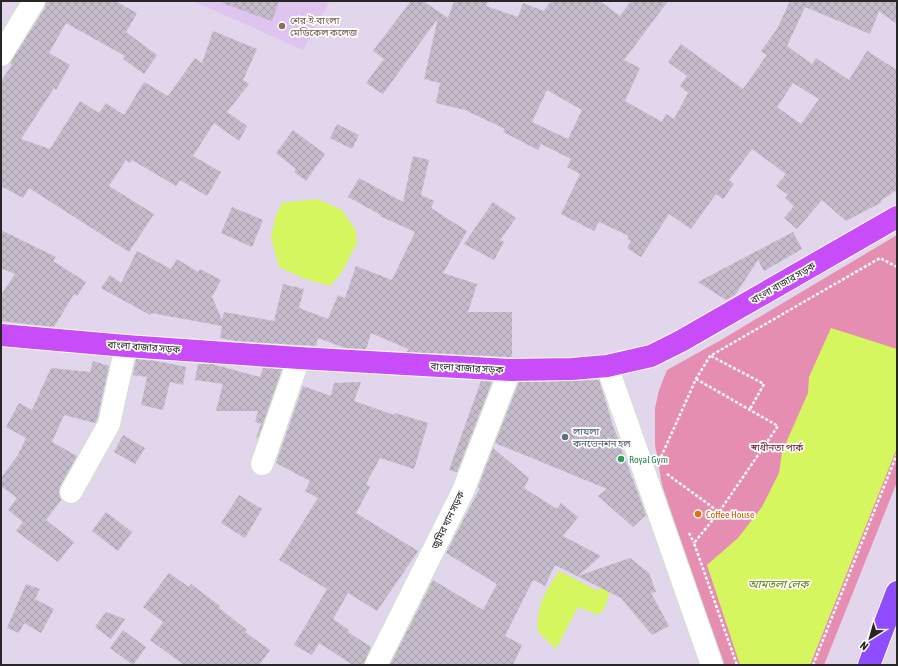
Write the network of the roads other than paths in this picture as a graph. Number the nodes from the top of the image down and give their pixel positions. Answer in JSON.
{"nodes":[{"id":1,"x":34,"y":1,"type":"edge"},
{"id":2,"x":1,"y":55,"type":"edge"},
{"id":3,"x":897,"y":217,"type":"edge"},
{"id":4,"x":1,"y":335,"type":"edge"},
{"id":5,"x":126,"y":346,"type":"junction"},
{"id":6,"x":299,"y":358,"type":"junction"},
{"id":7,"x":607,"y":366,"type":"junction"},
{"id":8,"x":510,"y":370,"type":"junction"},
{"id":9,"x":262,"y":464,"type":"dead end"},
{"id":10,"x":71,"y":492,"type":"dead end"},
{"id":11,"x":897,"y":592,"type":"edge"},
{"id":12,"x":376,"y":665,"type":"edge"},
{"id":13,"x":712,"y":665,"type":"edge"},
{"id":14,"x":869,"y":665,"type":"edge"}],
"edges":[{"from":1,"to":2,"type":"street"},
{"from":3,"to":7,"type":"main road","name":"বাংলা বাজার সড়ক"},
{"from":4,"to":5,"type":"main road","name":"বাংলা বাজার সড়ক"},
{"from":5,"to":6,"type":"main road","name":"বাংলা বাজার সড়ক"},
{"from":5,"to":10,"type":"street"},
{"from":6,"to":8,"type":"main road","name":"বাংলা বাজার সড়ক"},
{"from":6,"to":9,"type":"street"},
{"from":7,"to":8,"type":"main road","name":"বাংলা বাজার সড়ক"},
{"from":7,"to":13,"type":"street"},
{"from":8,"to":12,"type":"street","name":"জুমির খান সড়ক"},
{"from":11,"to":14,"type":"highway"}]}
